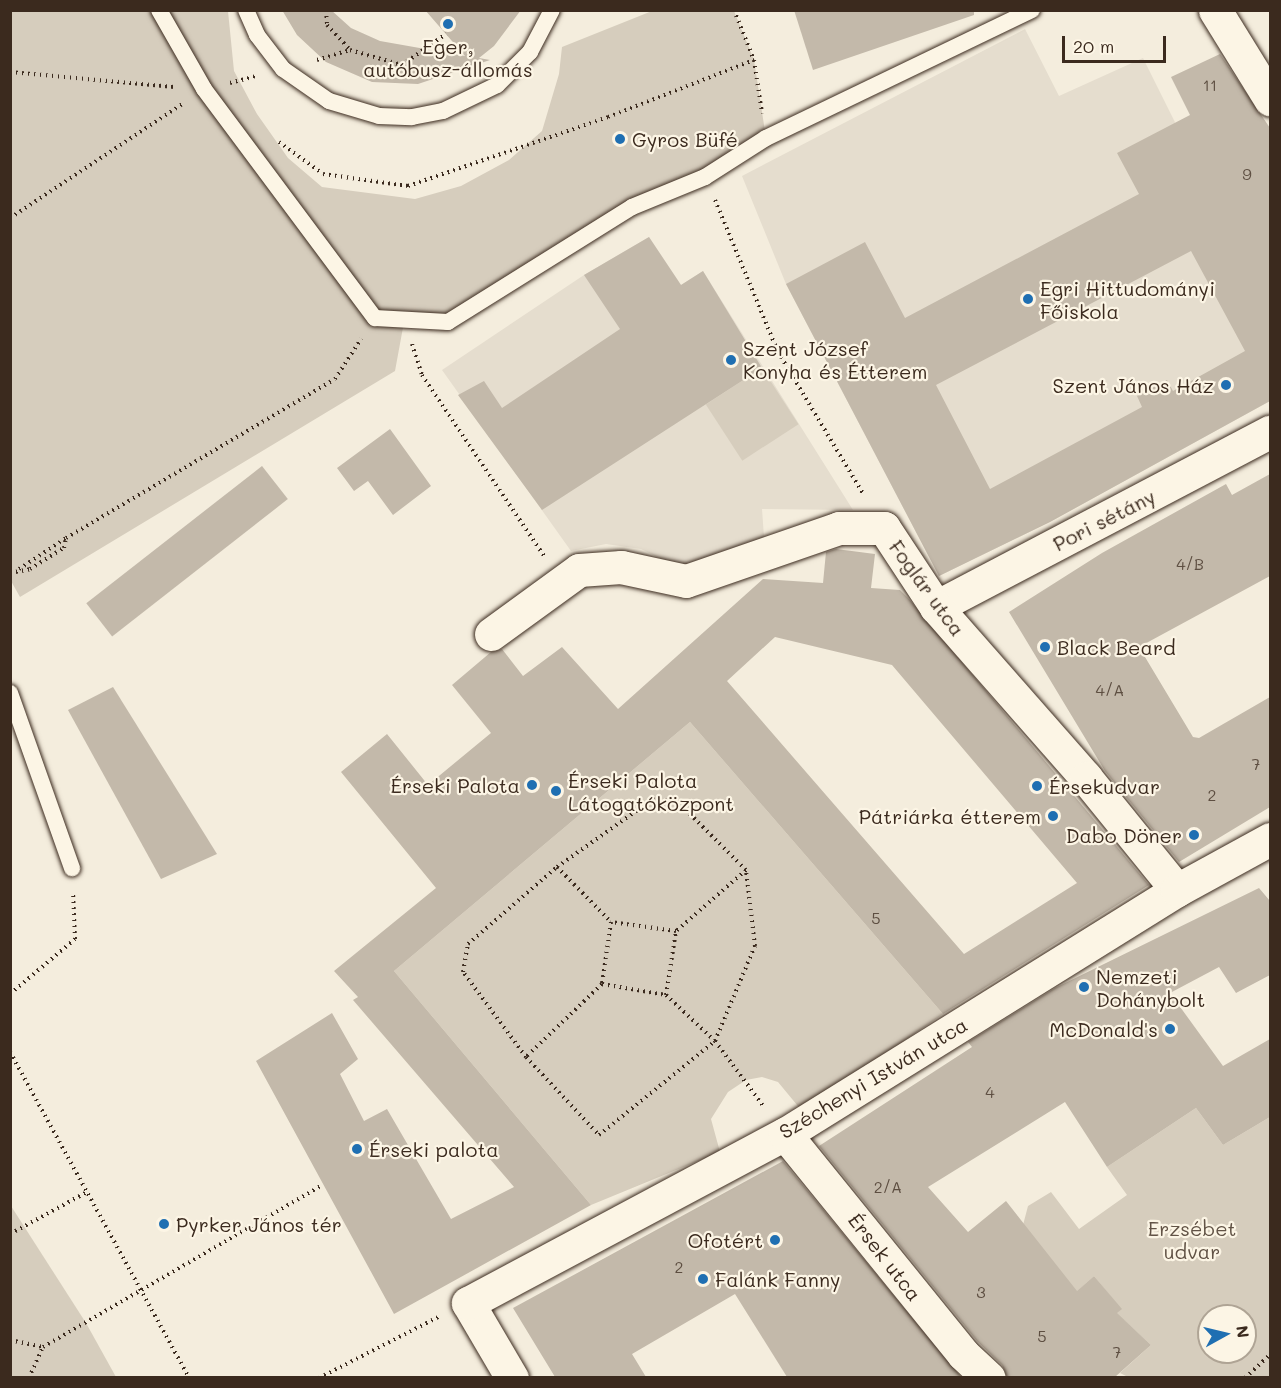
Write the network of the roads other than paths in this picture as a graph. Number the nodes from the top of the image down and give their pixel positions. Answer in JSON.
{"nodes":[{"id":1,"x":159,"y":10,"type":"edge"},
{"id":2,"x":246,"y":10,"type":"edge"},
{"id":3,"x":552,"y":10,"type":"edge"},
{"id":4,"x":1032,"y":10,"type":"edge"},
{"id":5,"x":1215,"y":10,"type":"edge"},
{"id":6,"x":1270,"y":99,"type":"edge"},
{"id":7,"x":1270,"y":432,"type":"edge"},
{"id":8,"x":936,"y":607,"type":"junction"},
{"id":9,"x":491,"y":634,"type":"dead end"},
{"id":10,"x":10,"y":693,"type":"edge"},
{"id":11,"x":1266,"y":851,"type":"edge"},
{"id":12,"x":72,"y":868,"type":"road end"},
{"id":13,"x":1177,"y":890,"type":"junction"},
{"id":14,"x":784,"y":1134,"type":"junction"},
{"id":15,"x":512,"y":1377,"type":"edge"},
{"id":16,"x":989,"y":1377,"type":"edge"}],
"edges":[{"from":1,"to":4,"type":"lane"},
{"from":2,"to":3,"type":"lane"},
{"from":5,"to":6,"type":"street"},
{"from":7,"to":8,"type":"street","name":"Pori sétány"},
{"from":8,"to":9,"type":"street","name":"Foglár utca"},
{"from":8,"to":13,"type":"street","name":"Foglár utca"},
{"from":10,"to":12,"type":"lane"},
{"from":11,"to":13,"type":"street","name":"Széchenyi István utca"},
{"from":13,"to":14,"type":"street","name":"Széchenyi István utca"},
{"from":14,"to":15,"type":"street","name":"Széchenyi István utca"},
{"from":14,"to":16,"type":"street","name":"Érsek utca"}]}
